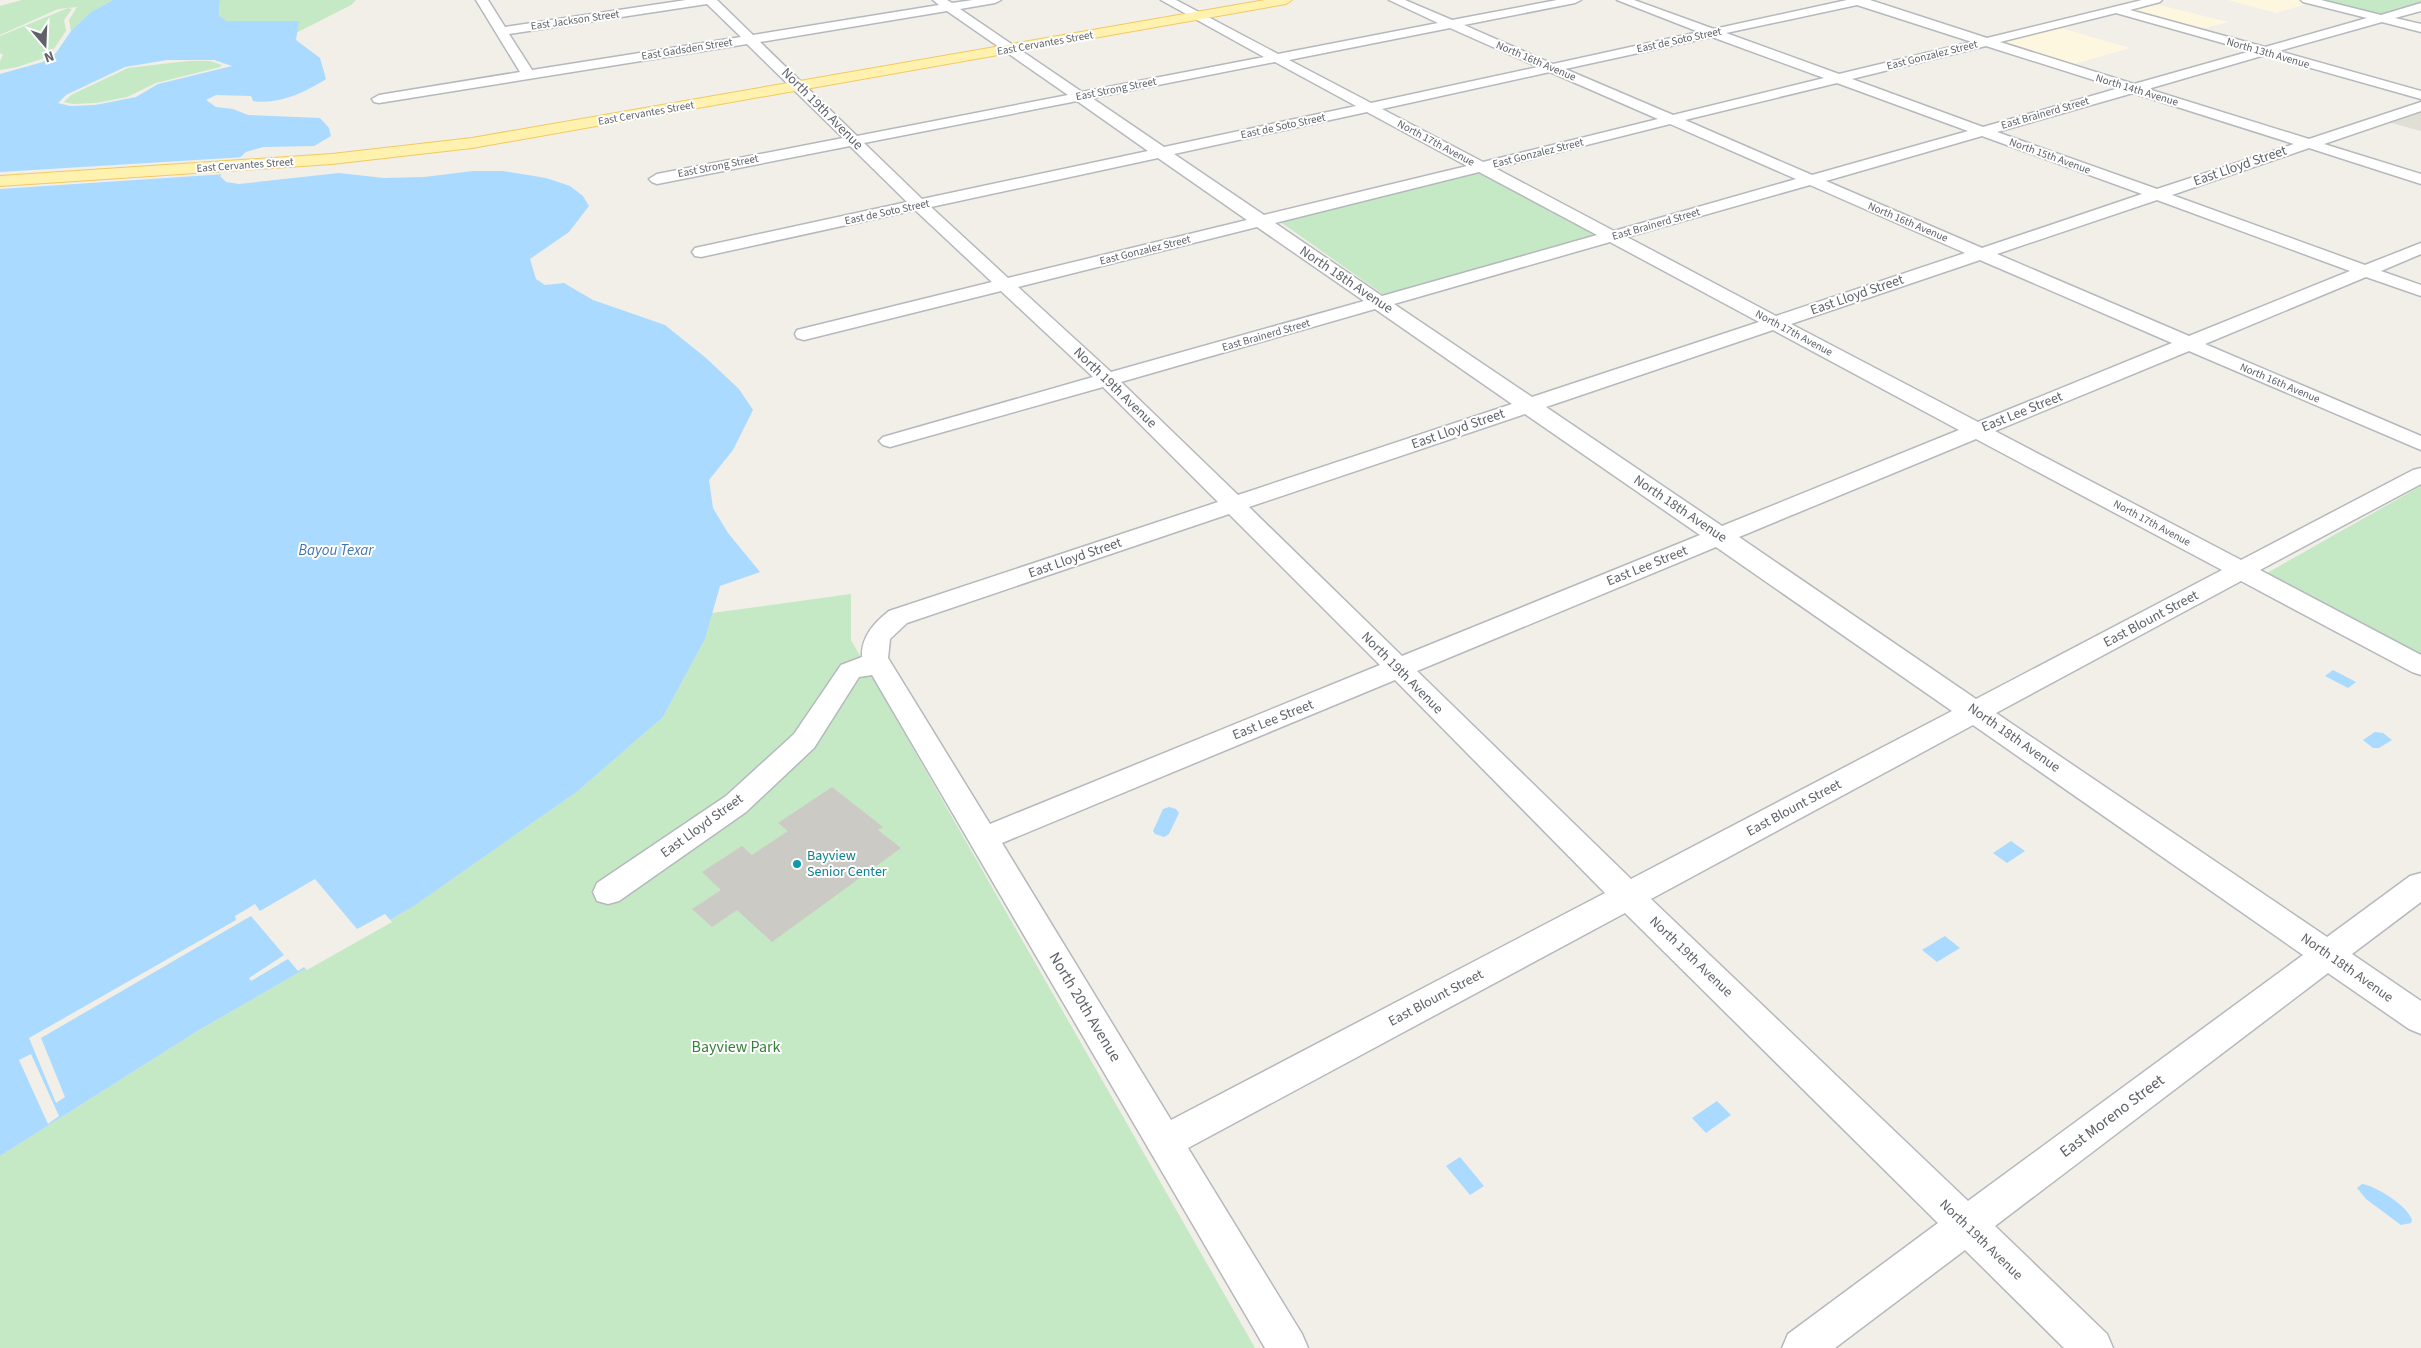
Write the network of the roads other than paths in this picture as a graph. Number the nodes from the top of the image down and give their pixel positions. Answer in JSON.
{"nodes":[{"id":1,"x":482,"y":0,"type":"edge"},
{"id":2,"x":709,"y":0,"type":"edge"},
{"id":3,"x":995,"y":0,"type":"edge"},
{"id":4,"x":1167,"y":0,"type":"edge"},
{"id":5,"x":1286,"y":0,"type":"edge"},
{"id":6,"x":1395,"y":0,"type":"edge"},
{"id":7,"x":1576,"y":0,"type":"edge"},
{"id":8,"x":1623,"y":0,"type":"edge"},
{"id":9,"x":1858,"y":0,"type":"edge"},
{"id":10,"x":2156,"y":0,"type":"edge"},
{"id":11,"x":2307,"y":0,"type":"edge"},
{"id":12,"x":2092,"y":2,"type":"dead end"},
{"id":13,"x":944,"y":4,"type":"edge"},
{"id":14,"x":2421,"y":7,"type":"edge"},
{"id":15,"x":2117,"y":10,"type":"junction"},
{"id":16,"x":1197,"y":16,"type":"junction"},
{"id":17,"x":2380,"y":18,"type":"junction"},
{"id":18,"x":1451,"y":24,"type":"junction"},
{"id":19,"x":2421,"y":28,"type":"edge"},
{"id":20,"x":501,"y":31,"type":"junction"},
{"id":21,"x":1713,"y":33,"type":"junction"},
{"id":22,"x":751,"y":39,"type":"junction"},
{"id":23,"x":1986,"y":42,"type":"junction"},
{"id":24,"x":1009,"y":49,"type":"junction"},
{"id":25,"x":2264,"y":51,"type":"junction"},
{"id":26,"x":1277,"y":58,"type":"junction"},
{"id":27,"x":1552,"y":68,"type":"junction"},
{"id":28,"x":528,"y":75,"type":"junction"},
{"id":29,"x":1838,"y":78,"type":"junction"},
{"id":30,"x":799,"y":86,"type":"junction"},
{"id":31,"x":2133,"y":88,"type":"junction"},
{"id":32,"x":2421,"y":95,"type":"edge"},
{"id":33,"x":1079,"y":96,"type":"junction"},
{"id":34,"x":379,"y":99,"type":"dead end"},
{"id":35,"x":2421,"y":106,"type":"edge"},
{"id":36,"x":1369,"y":107,"type":"junction"},
{"id":37,"x":1672,"y":120,"type":"junction"},
{"id":38,"x":1982,"y":131,"type":"junction"},
{"id":39,"x":853,"y":140,"type":"junction"},
{"id":40,"x":2307,"y":143,"type":"junction"},
{"id":41,"x":1161,"y":152,"type":"junction"},
{"id":42,"x":1481,"y":167,"type":"junction"},
{"id":43,"x":657,"y":178,"type":"dead end"},
{"id":44,"x":2421,"y":179,"type":"edge"},
{"id":45,"x":1811,"y":180,"type":"junction"},
{"id":46,"x":0,"y":182,"type":"edge"},
{"id":47,"x":2156,"y":194,"type":"junction"},
{"id":48,"x":919,"y":205,"type":"junction"},
{"id":49,"x":1261,"y":221,"type":"junction"},
{"id":50,"x":1612,"y":236,"type":"junction"},
{"id":51,"x":2421,"y":248,"type":"edge"},
{"id":52,"x":701,"y":252,"type":"dead end"},
{"id":53,"x":1980,"y":253,"type":"junction"},
{"id":54,"x":2365,"y":271,"type":"junction"},
{"id":55,"x":1004,"y":285,"type":"junction"},
{"id":56,"x":2421,"y":291,"type":"edge"},
{"id":57,"x":1379,"y":302,"type":"junction"},
{"id":58,"x":1775,"y":322,"type":"junction"},
{"id":59,"x":804,"y":334,"type":"dead end"},
{"id":60,"x":2189,"y":343,"type":"junction"},
{"id":61,"x":1108,"y":380,"type":"junction"},
{"id":62,"x":1529,"y":405,"type":"junction"},
{"id":63,"x":1978,"y":430,"type":"junction"},
{"id":64,"x":890,"y":441,"type":"dead end"},
{"id":65,"x":2421,"y":444,"type":"edge"},
{"id":66,"x":2421,"y":475,"type":"edge"},
{"id":67,"x":1234,"y":504,"type":"junction"},
{"id":68,"x":1720,"y":536,"type":"junction"},
{"id":69,"x":2242,"y":571,"type":"junction"},
{"id":70,"x":880,"y":666,"type":"junction"},
{"id":71,"x":2421,"y":666,"type":"edge"},
{"id":72,"x":1398,"y":669,"type":"junction"},
{"id":73,"x":1976,"y":712,"type":"junction"},
{"id":74,"x":984,"y":838,"type":"junction"},
{"id":75,"x":2421,"y":885,"type":"edge"},
{"id":76,"x":608,"y":892,"type":"dead end"},
{"id":77,"x":1628,"y":896,"type":"junction"},
{"id":78,"x":2328,"y":954,"type":"junction"},
{"id":79,"x":2421,"y":1019,"type":"edge"},
{"id":80,"x":1166,"y":1141,"type":"junction"},
{"id":81,"x":1966,"y":1225,"type":"junction"},
{"id":82,"x":1288,"y":1348,"type":"edge"},
{"id":83,"x":1802,"y":1348,"type":"edge"},
{"id":84,"x":2093,"y":1348,"type":"edge"}],
"edges":[{"from":1,"to":20,"type":"street"},
{"from":2,"to":20,"type":"street","name":"East Jackson Street"},
{"from":2,"to":22,"type":"street","name":"North 19th Avenue"},
{"from":3,"to":13,"type":"street","name":"East Gadsden Street"},
{"from":4,"to":16,"type":"street","name":"North 17th Avenue"},
{"from":5,"to":16,"type":"main road","name":"East Cervantes Street"},
{"from":6,"to":18,"type":"street","name":"North 16th Avenue"},
{"from":7,"to":18,"type":"street","name":"East Strong Street"},
{"from":8,"to":21,"type":"street","name":"North 15th Avenue"},
{"from":9,"to":21,"type":"street","name":"East de Soto Street"},
{"from":9,"to":23,"type":"street","name":"North 14th Avenue"},
{"from":10,"to":15,"type":"street","name":"East Gonzalez Street"},
{"from":11,"to":17,"type":"street"},
{"from":12,"to":15,"type":"street","name":"North 13th Avenue"},
{"from":13,"to":22,"type":"street","name":"East Gadsden Street"},
{"from":13,"to":24,"type":"street","name":"North 18th Avenue"},
{"from":14,"to":17,"type":"street","name":"East Brainerd Street"},
{"from":15,"to":23,"type":"street","name":"East Gonzalez Street"},
{"from":15,"to":25,"type":"street","name":"North 13th Avenue"},
{"from":16,"to":24,"type":"main road","name":"East Cervantes Street"},
{"from":16,"to":26,"type":"street","name":"North 17th Avenue"},
{"from":17,"to":19,"type":"street"},
{"from":17,"to":25,"type":"street","name":"East Brainerd Street"},
{"from":18,"to":26,"type":"street","name":"East Strong Street"},
{"from":18,"to":27,"type":"street","name":"North 16th Avenue"},
{"from":20,"to":28,"type":"street"},
{"from":21,"to":27,"type":"street","name":"East de Soto Street"},
{"from":21,"to":29,"type":"street","name":"North 15th Avenue"},
{"from":22,"to":28,"type":"street","name":"East Gadsden Street"},
{"from":22,"to":30,"type":"street","name":"North 19th Avenue"},
{"from":23,"to":29,"type":"street","name":"East Gonzalez Street"},
{"from":23,"to":31,"type":"street","name":"North 14th Avenue"},
{"from":24,"to":30,"type":"main road","name":"East Cervantes Street"},
{"from":24,"to":33,"type":"street","name":"North 18th Avenue"},
{"from":25,"to":31,"type":"street","name":"East Brainerd Street"},
{"from":25,"to":32,"type":"street","name":"North 13th Avenue"},
{"from":26,"to":33,"type":"street","name":"East Strong Street"},
{"from":26,"to":36,"type":"street","name":"North 17th Avenue"},
{"from":27,"to":36,"type":"street","name":"East de Soto Street"},
{"from":27,"to":37,"type":"street","name":"North 16th Avenue"},
{"from":28,"to":34,"type":"street","name":"East Gadsden Street"},
{"from":29,"to":37,"type":"street","name":"East Gonzalez Street"},
{"from":29,"to":38,"type":"street","name":"North 15th Avenue"},
{"from":30,"to":39,"type":"street","name":"North 19th Avenue"},
{"from":30,"to":46,"type":"main road","name":"East Cervantes Street"},
{"from":31,"to":38,"type":"street","name":"East Brainerd Street"},
{"from":31,"to":40,"type":"street","name":"North 14th Avenue"},
{"from":33,"to":39,"type":"street","name":"East Strong Street"},
{"from":33,"to":41,"type":"street","name":"North 18th Avenue"},
{"from":35,"to":40,"type":"street","name":"East Lloyd Street"},
{"from":36,"to":41,"type":"street","name":"East de Soto Street"},
{"from":36,"to":42,"type":"street","name":"North 17th Avenue"},
{"from":37,"to":42,"type":"street","name":"East Gonzalez Street"},
{"from":37,"to":45,"type":"street","name":"North 16th Avenue"},
{"from":38,"to":45,"type":"street","name":"East Brainerd Street"},
{"from":38,"to":47,"type":"street","name":"North 15th Avenue"},
{"from":39,"to":43,"type":"street","name":"East Strong Street"},
{"from":39,"to":48,"type":"street","name":"North 19th Avenue"},
{"from":40,"to":44,"type":"street","name":"North 14th Avenue"},
{"from":40,"to":47,"type":"street","name":"East Lloyd Street"},
{"from":41,"to":48,"type":"street","name":"East de Soto Street"},
{"from":41,"to":49,"type":"street","name":"North 18th Avenue"},
{"from":42,"to":49,"type":"street","name":"East Gonzalez Street"},
{"from":42,"to":50,"type":"street","name":"North 17th Avenue"},
{"from":45,"to":50,"type":"street","name":"East Brainerd Street"},
{"from":45,"to":53,"type":"street","name":"North 16th Avenue"},
{"from":47,"to":53,"type":"street","name":"East Lloyd Street"},
{"from":47,"to":54,"type":"street","name":"North 15th Avenue"},
{"from":48,"to":52,"type":"street","name":"East de Soto Street"},
{"from":48,"to":55,"type":"street","name":"North 19th Avenue"},
{"from":49,"to":55,"type":"street","name":"East Gonzalez Street"},
{"from":49,"to":57,"type":"street","name":"North 18th Avenue"},
{"from":50,"to":57,"type":"street","name":"East Brainerd Street"},
{"from":50,"to":58,"type":"street","name":"North 17th Avenue"},
{"from":51,"to":54,"type":"street","name":"East Lee Street"},
{"from":53,"to":58,"type":"street","name":"East Lloyd Street"},
{"from":53,"to":60,"type":"street","name":"North 16th Avenue"},
{"from":54,"to":56,"type":"street","name":"North 15th Avenue"},
{"from":54,"to":60,"type":"street","name":"East Lee Street"},
{"from":55,"to":59,"type":"street","name":"East Gonzalez Street"},
{"from":55,"to":61,"type":"street","name":"North 19th Avenue"},
{"from":57,"to":61,"type":"street","name":"East Brainerd Street"},
{"from":57,"to":62,"type":"street","name":"North 18th Avenue"},
{"from":58,"to":62,"type":"street","name":"East Lloyd Street"},
{"from":58,"to":63,"type":"street","name":"North 17th Avenue"},
{"from":60,"to":63,"type":"street","name":"East Lee Street"},
{"from":60,"to":65,"type":"street","name":"North 16th Avenue"},
{"from":61,"to":64,"type":"street","name":"East Brainerd Street"},
{"from":61,"to":67,"type":"street","name":"North 19th Avenue"},
{"from":62,"to":67,"type":"street","name":"East Lloyd Street"},
{"from":62,"to":68,"type":"street","name":"North 18th Avenue"},
{"from":63,"to":68,"type":"street","name":"East Lee Street"},
{"from":63,"to":69,"type":"street","name":"North 17th Avenue"},
{"from":66,"to":69,"type":"street","name":"East Blount Street"},
{"from":67,"to":70,"type":"street","name":"East Lloyd Street"},
{"from":67,"to":72,"type":"street","name":"North 19th Avenue"},
{"from":68,"to":72,"type":"street","name":"East Lee Street"},
{"from":68,"to":73,"type":"street","name":"North 18th Avenue"},
{"from":69,"to":71,"type":"street","name":"North 17th Avenue"},
{"from":69,"to":73,"type":"street","name":"East Blount Street"},
{"from":70,"to":74,"type":"street","name":"North 20th Avenue"},
{"from":70,"to":76,"type":"street","name":"East Lloyd Street"},
{"from":72,"to":74,"type":"street","name":"East Lee Street"},
{"from":72,"to":77,"type":"street","name":"North 19th Avenue"},
{"from":73,"to":77,"type":"street","name":"East Blount Street"},
{"from":73,"to":78,"type":"street","name":"North 18th Avenue"},
{"from":74,"to":80,"type":"street","name":"North 20th Avenue"},
{"from":75,"to":78,"type":"street","name":"East Moreno Street"},
{"from":77,"to":80,"type":"street","name":"East Blount Street"},
{"from":77,"to":81,"type":"street","name":"North 19th Avenue"},
{"from":78,"to":79,"type":"street","name":"North 18th Avenue"},
{"from":78,"to":81,"type":"street","name":"East Moreno Street"},
{"from":80,"to":82,"type":"street","name":"North 20th Avenue"},
{"from":81,"to":83,"type":"street","name":"East Moreno Street"},
{"from":81,"to":84,"type":"street","name":"North 19th Avenue"}]}
